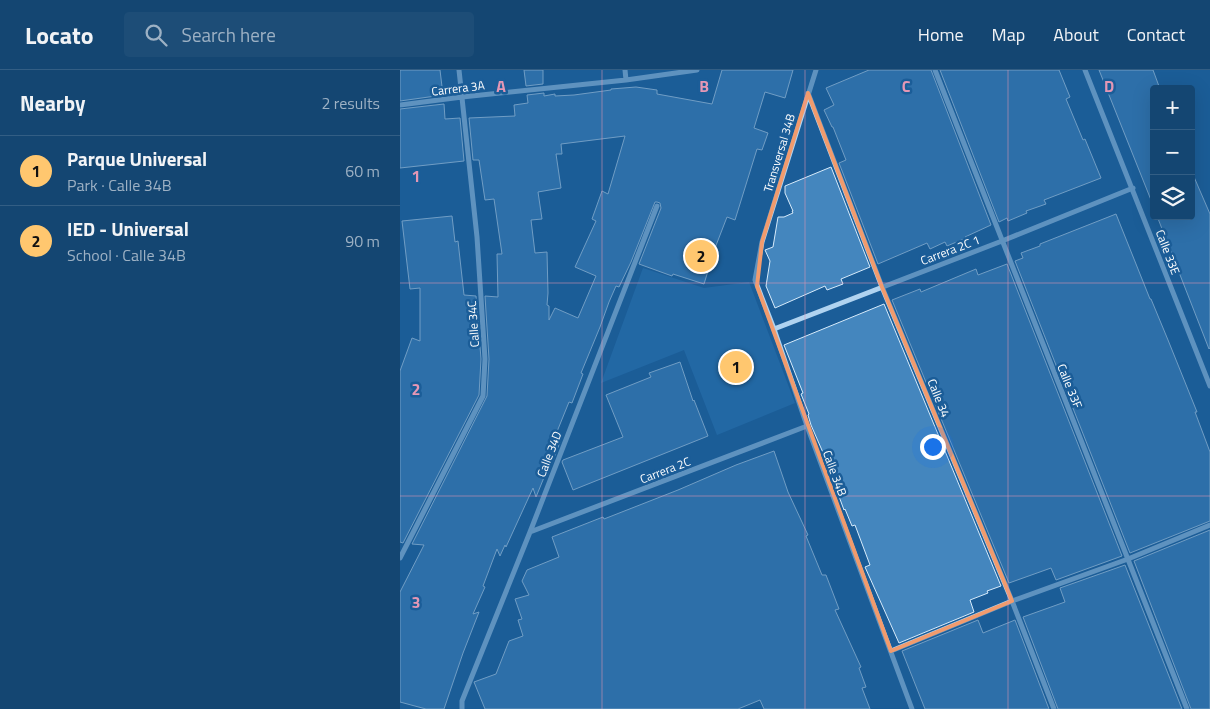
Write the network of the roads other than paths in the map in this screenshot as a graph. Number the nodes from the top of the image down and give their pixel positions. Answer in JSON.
{"nodes":[{"id":1,"x":459,"y":70,"type":"edge"},
{"id":2,"x":625,"y":70,"type":"edge"},
{"id":3,"x":697,"y":70,"type":"edge"},
{"id":4,"x":816,"y":70,"type":"edge"},
{"id":5,"x":935,"y":70,"type":"edge"},
{"id":6,"x":1085,"y":70,"type":"edge"},
{"id":7,"x":626,"y":80,"type":"junction"},
{"id":8,"x":808,"y":92,"type":"junction"},
{"id":9,"x":462,"y":97,"type":"junction"},
{"id":10,"x":400,"y":105,"type":"edge"},
{"id":11,"x":1133,"y":188,"type":"junction"},
{"id":12,"x":657,"y":206,"type":"dead end"},
{"id":13,"x":762,"y":242,"type":"joint"},
{"id":14,"x":1002,"y":242,"type":"junction"},
{"id":15,"x":882,"y":287,"type":"junction"},
{"id":16,"x":774,"y":329,"type":"junction"},
{"id":17,"x":1210,"y":386,"type":"edge"},
{"id":18,"x":807,"y":426,"type":"junction"},
{"id":19,"x":1210,"y":525,"type":"edge"},
{"id":20,"x":530,"y":532,"type":"junction"},
{"id":21,"x":400,"y":558,"type":"edge"},
{"id":22,"x":1128,"y":558,"type":"junction"},
{"id":23,"x":1012,"y":601,"type":"junction"},
{"id":24,"x":891,"y":651,"type":"junction"},
{"id":25,"x":462,"y":709,"type":"edge"},
{"id":26,"x":912,"y":709,"type":"edge"},
{"id":27,"x":1054,"y":709,"type":"edge"},
{"id":28,"x":1187,"y":709,"type":"edge"}],
"edges":[{"from":1,"to":9,"type":"street","name":"Calle 34C"},
{"from":2,"to":7,"type":"street"},
{"from":3,"to":7,"type":"street","name":"Carrera 3A"},
{"from":4,"to":8,"type":"street","name":"Transversal 34B"},
{"from":5,"to":14,"type":"street","name":"Calle 33F"},
{"from":6,"to":11,"type":"street","name":"Calle 33E"},
{"from":7,"to":9,"type":"street","name":"Carrera 3A"},
{"from":8,"to":13,"type":"street","name":"Transversal 34B"},
{"from":8,"to":15,"type":"street","name":"Calle 34"},
{"from":9,"to":10,"type":"street","name":"Carrera 3A"},
{"from":9,"to":21,"type":"street","name":"Calle 34C"},
{"from":11,"to":14,"type":"street","name":"Carrera 2C 1"},
{"from":11,"to":17,"type":"street","name":"Calle 33E"},
{"from":12,"to":20,"type":"street","name":"Calle 34D"},
{"from":13,"to":16,"type":"street","name":"Calle 34B"},
{"from":14,"to":15,"type":"street","name":"Carrera 2C 1"},
{"from":14,"to":22,"type":"street","name":"Calle 33F"},
{"from":15,"to":16,"type":"street","name":"Carrera 2C 1"},
{"from":15,"to":23,"type":"street","name":"Calle 34"},
{"from":16,"to":18,"type":"street","name":"Calle 34B"},
{"from":18,"to":20,"type":"street","name":"Carrera 2C"},
{"from":18,"to":24,"type":"street","name":"Calle 34B"},
{"from":19,"to":22,"type":"street"},
{"from":20,"to":25,"type":"street","name":"Calle 34D"},
{"from":22,"to":23,"type":"street"},
{"from":22,"to":28,"type":"street","name":"Calle 33F"},
{"from":23,"to":24,"type":"street"},
{"from":23,"to":27,"type":"street","name":"Calle 34"},
{"from":24,"to":26,"type":"street","name":"Calle 34B"}]}
